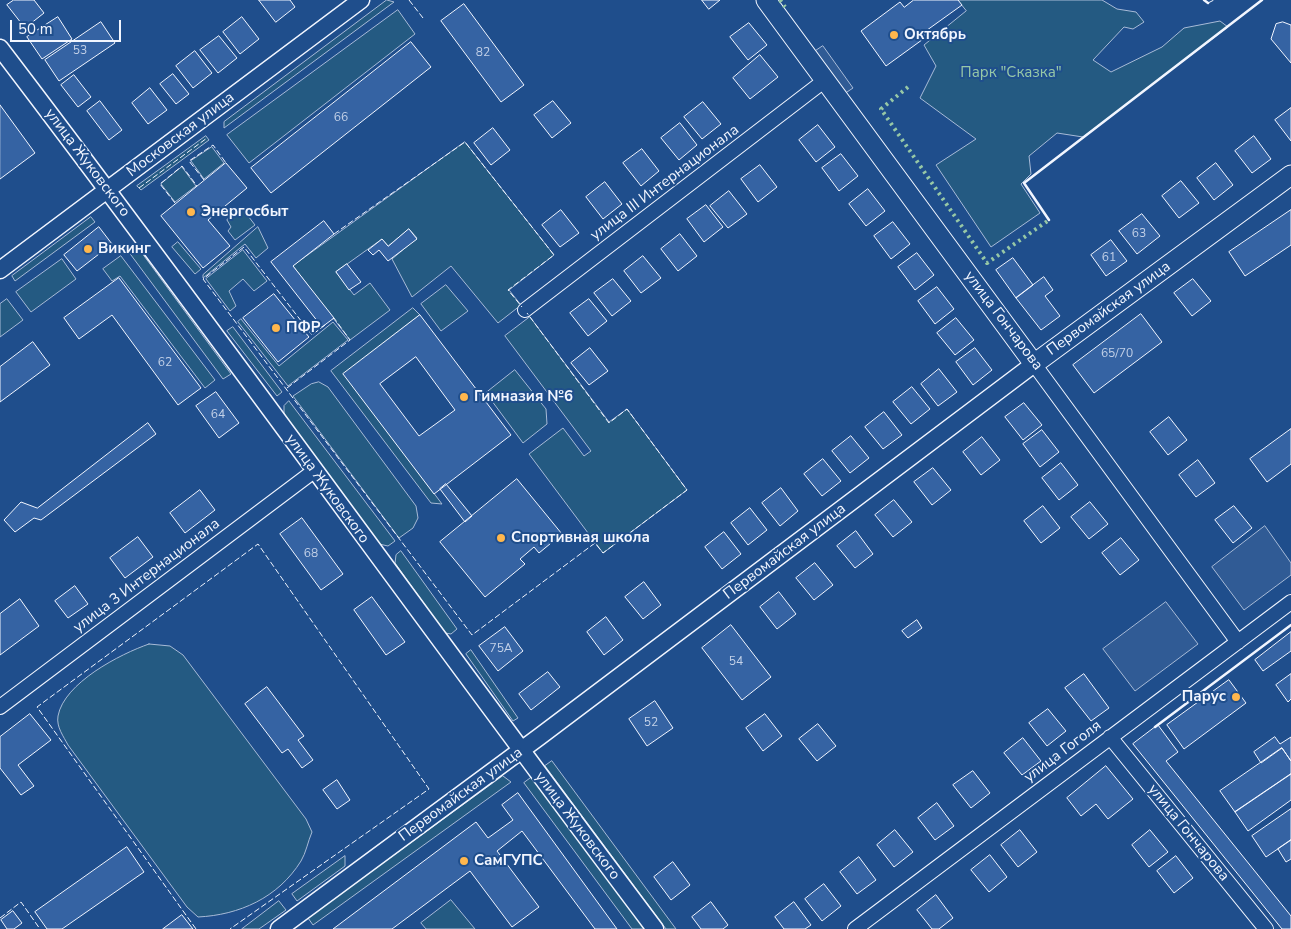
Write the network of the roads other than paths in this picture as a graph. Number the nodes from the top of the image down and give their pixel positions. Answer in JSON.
{"nodes":[{"id":1,"x":361,"y":0,"type":"edge"},
{"id":2,"x":766,"y":0,"type":"edge"},
{"id":3,"x":0,"y":48,"type":"edge"},
{"id":4,"x":824,"y":81,"type":"junction"},
{"id":5,"x":1291,"y":175,"type":"edge"},
{"id":6,"x":108,"y":190,"type":"junction"},
{"id":7,"x":0,"y":270,"type":"edge"},
{"id":8,"x":525,"y":310,"type":"dead end"},
{"id":9,"x":1034,"y":364,"type":"junction"},
{"id":10,"x":314,"y":471,"type":"junction"},
{"id":11,"x":1291,"y":602,"type":"edge"},
{"id":12,"x":1238,"y":642,"type":"junction"},
{"id":13,"x":0,"y":707,"type":"edge"},
{"id":14,"x":1110,"y":737,"type":"junction"},
{"id":15,"x":520,"y":751,"type":"junction"},
{"id":16,"x":278,"y":929,"type":"edge"},
{"id":17,"x":655,"y":929,"type":"edge"},
{"id":18,"x":855,"y":929,"type":"edge"},
{"id":19,"x":1266,"y":929,"type":"edge"}],
"edges":[{"from":1,"to":6,"type":"street","name":"Московская улица"},
{"from":2,"to":4,"type":"main road","name":"улица Гончарова"},
{"from":3,"to":6,"type":"street","name":"улица Жуковского"},
{"from":4,"to":8,"type":"street","name":"улица III Интернационала"},
{"from":4,"to":9,"type":"main road","name":"улица Гончарова"},
{"from":5,"to":9,"type":"main road","name":"Первомайская улица"},
{"from":6,"to":7,"type":"street","name":"Московская улица"},
{"from":6,"to":10,"type":"street","name":"улица Жуковского"},
{"from":9,"to":12,"type":"street","name":"улица Гончарова"},
{"from":9,"to":15,"type":"street","name":"Первомайская улица"},
{"from":10,"to":13,"type":"street","name":"улица 3 Интернационала"},
{"from":10,"to":15,"type":"street","name":"улица Жуковского"},
{"from":11,"to":12,"type":"street","name":"улица Гоголя"},
{"from":12,"to":14,"type":"street","name":"улица Гоголя"},
{"from":14,"to":18,"type":"street","name":"улица Гоголя"},
{"from":14,"to":19,"type":"street","name":"улица Гончарова"},
{"from":15,"to":16,"type":"street","name":"Первомайская улица"},
{"from":15,"to":17,"type":"street","name":"улица Жуковского"}]}
